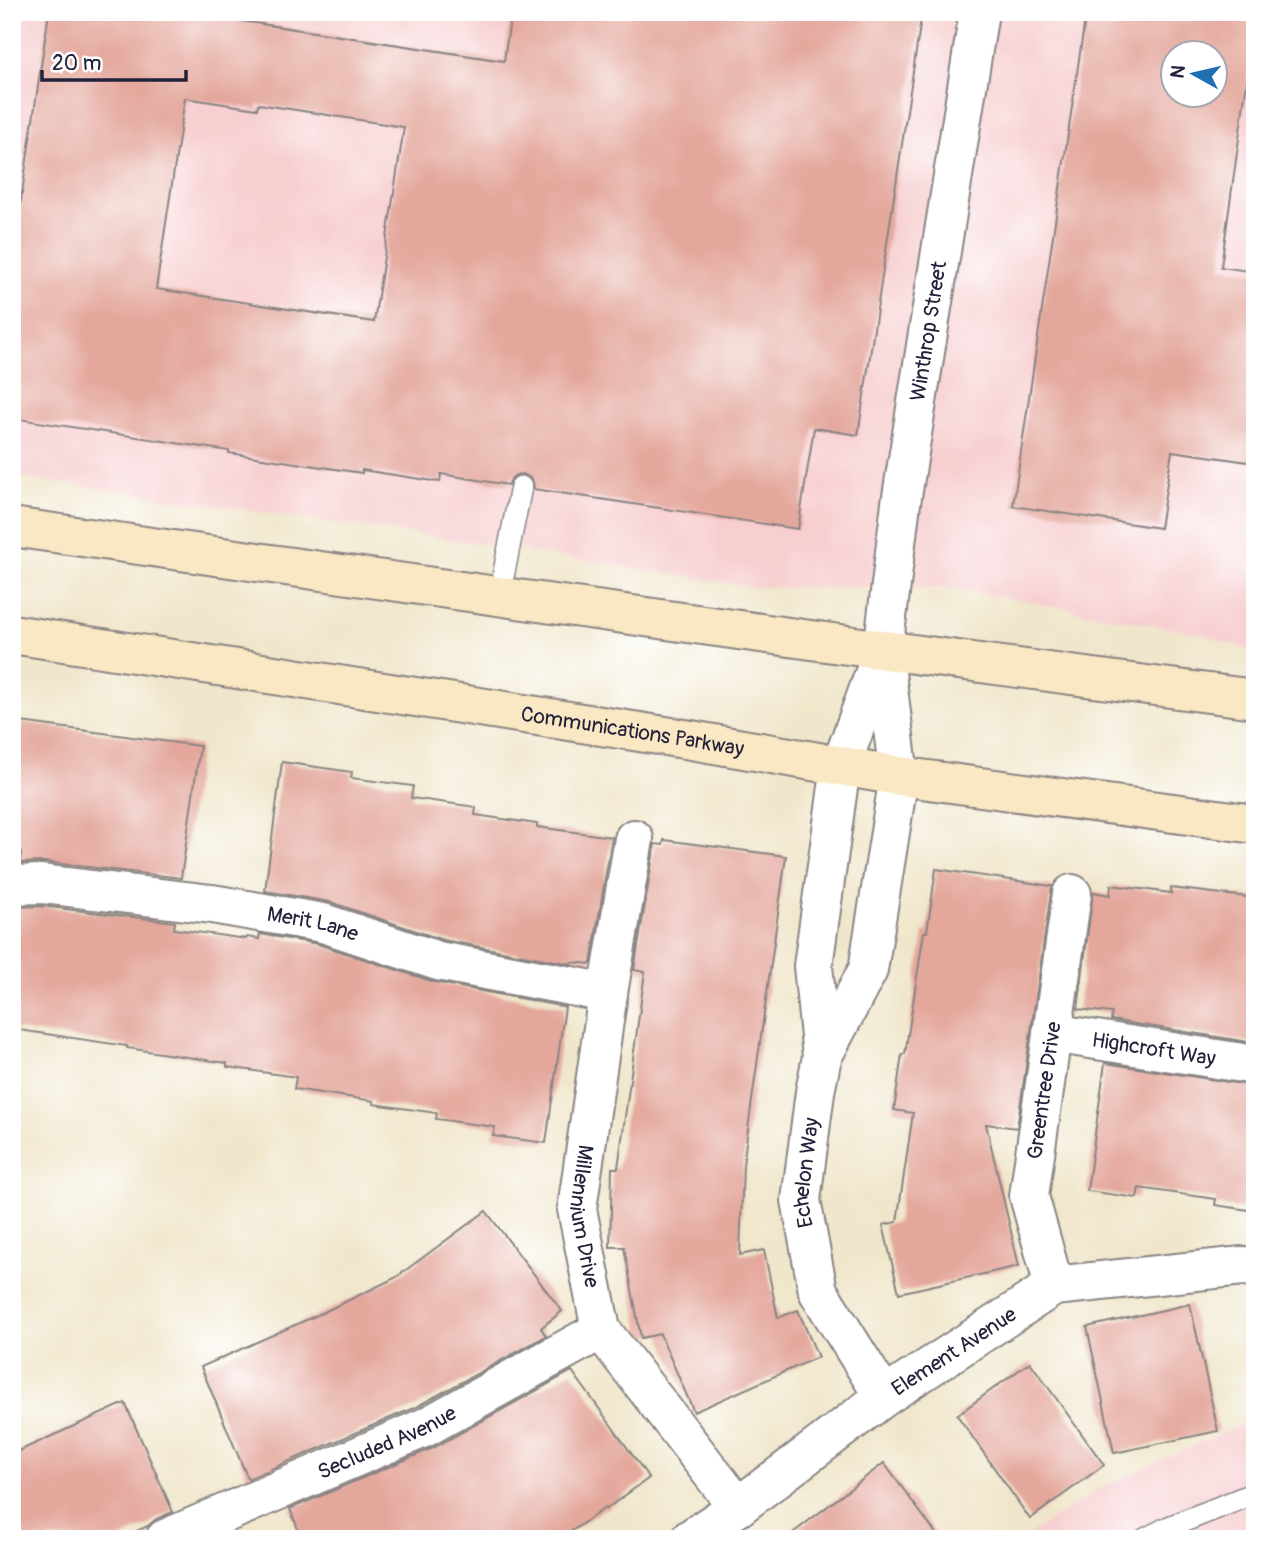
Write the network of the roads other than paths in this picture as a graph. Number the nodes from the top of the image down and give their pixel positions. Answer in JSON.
{"nodes":[{"id":1,"x":979,"y":12,"type":"edge"},
{"id":2,"x":521,"y":487,"type":"dead end"},
{"id":3,"x":12,"y":527,"type":"edge"},
{"id":4,"x":499,"y":597,"type":"junction"},
{"id":5,"x":12,"y":634,"type":"edge"},
{"id":6,"x":883,"y":650,"type":"junction"},
{"id":7,"x":1255,"y":699,"type":"edge"},
{"id":8,"x":841,"y":766,"type":"junction"},
{"id":9,"x":899,"y":776,"type":"junction"},
{"id":10,"x":1255,"y":824,"type":"edge"},
{"id":11,"x":634,"y":839,"type":"dead end"},
{"id":12,"x":12,"y":885,"type":"edge"},
{"id":13,"x":1072,"y":894,"type":"dead end"},
{"id":14,"x":608,"y":993,"type":"junction"},
{"id":15,"x":1052,"y":1033,"type":"junction"},
{"id":16,"x":822,"y":1057,"type":"junction"},
{"id":17,"x":1255,"y":1065,"type":"edge"},
{"id":18,"x":1255,"y":1267,"type":"edge"},
{"id":19,"x":1054,"y":1286,"type":"junction"},
{"id":20,"x":601,"y":1330,"type":"junction"},
{"id":21,"x":884,"y":1397,"type":"junction"},
{"id":22,"x":1255,"y":1493,"type":"edge"},
{"id":23,"x":738,"y":1507,"type":"junction"},
{"id":24,"x":165,"y":1539,"type":"edge"},
{"id":25,"x":690,"y":1539,"type":"edge"},
{"id":26,"x":1145,"y":1539,"type":"edge"}],
"edges":[{"from":1,"to":6,"type":"street","name":"Winthrop Street"},
{"from":2,"to":4,"type":"lane"},
{"from":3,"to":4,"type":"street"},
{"from":4,"to":6,"type":"street"},
{"from":5,"to":8,"type":"street","name":"Communications Parkway"},
{"from":6,"to":7,"type":"street"},
{"from":6,"to":8,"type":"street","name":"Winthrop Street"},
{"from":6,"to":9,"type":"street","name":"Winthrop Street"},
{"from":8,"to":9,"type":"street","name":"Communications Parkway"},
{"from":8,"to":16,"type":"street","name":"Echelon Way"},
{"from":9,"to":10,"type":"street","name":"Communications Parkway"},
{"from":9,"to":16,"type":"street","name":"Echelon Way"},
{"from":11,"to":14,"type":"street","name":"Millennium Drive"},
{"from":12,"to":14,"type":"street","name":"Merit Lane"},
{"from":13,"to":15,"type":"street","name":"Greentree Drive"},
{"from":14,"to":20,"type":"street","name":"Millennium Drive"},
{"from":15,"to":17,"type":"street","name":"Highcroft Way"},
{"from":15,"to":19,"type":"street","name":"Greentree Drive"},
{"from":16,"to":21,"type":"street","name":"Echelon Way"},
{"from":18,"to":19,"type":"street","name":"Element Avenue"},
{"from":19,"to":21,"type":"street","name":"Element Avenue"},
{"from":20,"to":23,"type":"street","name":"Millennium Drive"},
{"from":20,"to":24,"type":"street","name":"Secluded Avenue"},
{"from":21,"to":23,"type":"street","name":"Element Avenue"},
{"from":22,"to":26,"type":"lane"},
{"from":23,"to":25,"type":"street","name":"Element Avenue"}]}
